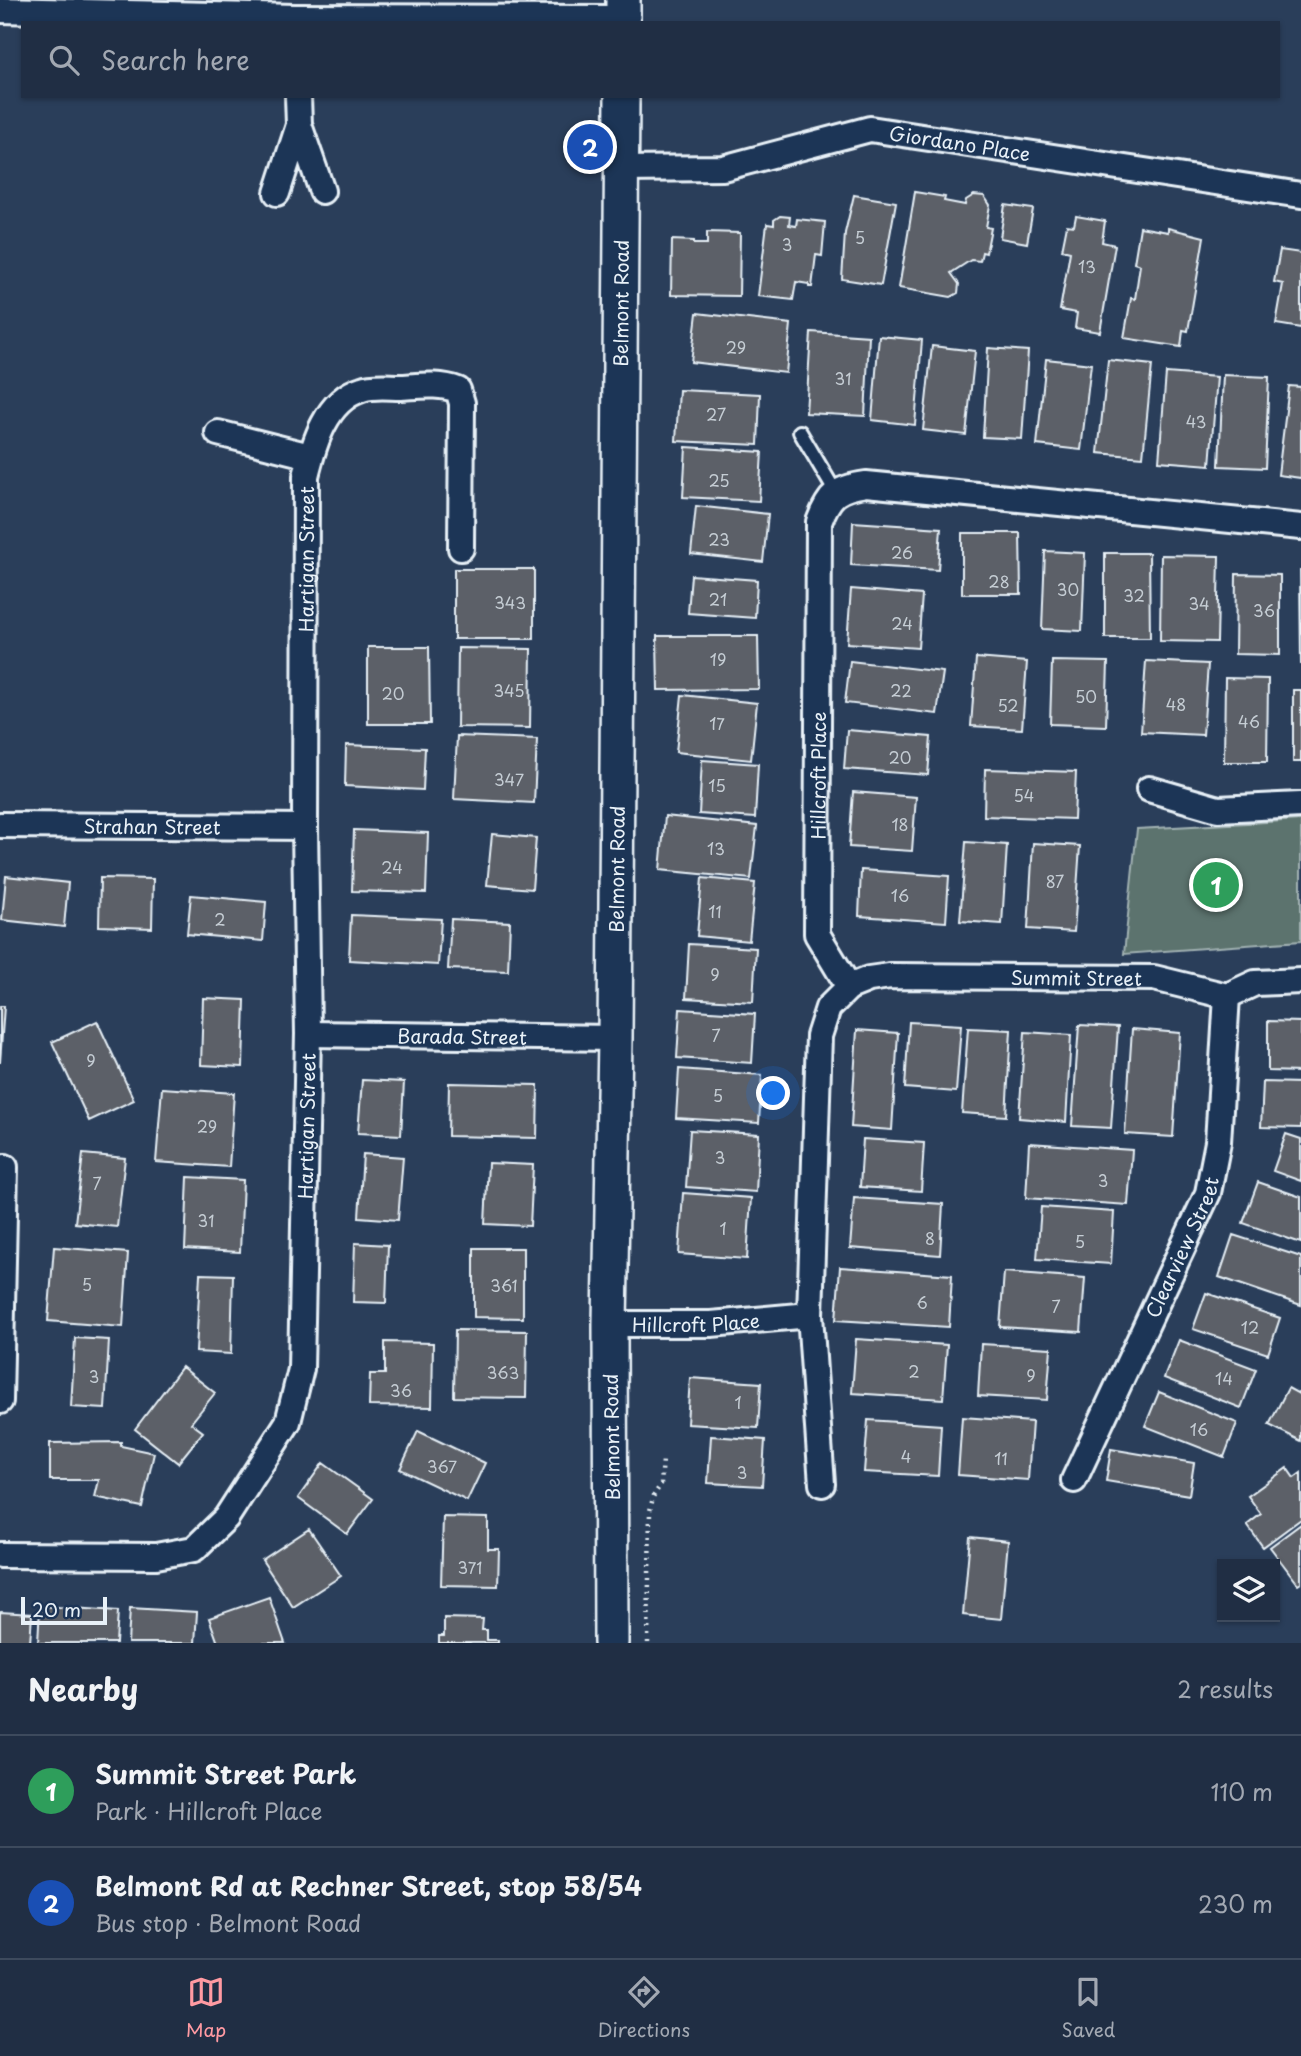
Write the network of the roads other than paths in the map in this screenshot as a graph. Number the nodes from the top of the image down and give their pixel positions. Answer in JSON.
{"nodes":[{"id":1,"x":0,"y":10,"type":"edge"},
{"id":2,"x":623,"y":13,"type":"edge"},
{"id":3,"x":295,"y":20,"type":"edge"},
{"id":4,"x":298,"y":98,"type":"edge"},
{"id":5,"x":622,"y":98,"type":"edge"},
{"id":6,"x":299,"y":125,"type":"junction"},
{"id":7,"x":621,"y":169,"type":"junction"},
{"id":8,"x":322,"y":191,"type":"dead end"},
{"id":9,"x":277,"y":193,"type":"dead end"},
{"id":10,"x":1301,"y":195,"type":"edge"},
{"id":11,"x":800,"y":432,"type":"dead end"},
{"id":12,"x":218,"y":433,"type":"dead end"},
{"id":13,"x":308,"y":466,"type":"junction"},
{"id":14,"x":836,"y":493,"type":"junction"},
{"id":15,"x":1301,"y":527,"type":"edge"},
{"id":16,"x":461,"y":548,"type":"dead end"},
{"id":17,"x":1149,"y":789,"type":"dead end"},
{"id":18,"x":1301,"y":805,"type":"edge"},
{"id":19,"x":0,"y":825,"type":"edge"},
{"id":20,"x":305,"y":827,"type":"junction"},
{"id":21,"x":1301,"y":981,"type":"edge"},
{"id":22,"x":849,"y":987,"type":"junction"},
{"id":23,"x":1227,"y":996,"type":"junction"},
{"id":24,"x":308,"y":1034,"type":"junction"},
{"id":25,"x":615,"y":1038,"type":"junction"},
{"id":26,"x":5,"y":1167,"type":"dead end"},
{"id":27,"x":810,"y":1315,"type":"junction"},
{"id":28,"x":610,"y":1324,"type":"junction"},
{"id":29,"x":0,"y":1401,"type":"edge"},
{"id":30,"x":1074,"y":1480,"type":"dead end"},
{"id":31,"x":822,"y":1484,"type":"dead end"},
{"id":32,"x":0,"y":1555,"type":"edge"},
{"id":33,"x":611,"y":1643,"type":"edge"}],
"edges":[{"from":1,"to":3,"type":"street"},
{"from":2,"to":3,"type":"street"},
{"from":4,"to":6,"type":"street"},
{"from":5,"to":7,"type":"main road","name":"Belmont Road"},
{"from":6,"to":8,"type":"street"},
{"from":6,"to":9,"type":"street"},
{"from":7,"to":10,"type":"street","name":"Giordano Place"},
{"from":7,"to":25,"type":"main road","name":"Belmont Road"},
{"from":11,"to":14,"type":"lane"},
{"from":12,"to":13,"type":"street"},
{"from":13,"to":16,"type":"street"},
{"from":13,"to":20,"type":"street","name":"Hartigan Street"},
{"from":14,"to":15,"type":"street"},
{"from":14,"to":22,"type":"street","name":"Hillcroft Place"},
{"from":17,"to":18,"type":"street"},
{"from":19,"to":20,"type":"street","name":"Strahan Street"},
{"from":20,"to":24,"type":"street","name":"Hartigan Street"},
{"from":21,"to":23,"type":"street"},
{"from":22,"to":23,"type":"street","name":"Summit Street"},
{"from":22,"to":27,"type":"street"},
{"from":23,"to":30,"type":"street","name":"Clearview Street"},
{"from":24,"to":25,"type":"street","name":"Barada Street"},
{"from":24,"to":32,"type":"street","name":"Hartigan Street"},
{"from":25,"to":28,"type":"main road","name":"Belmont Road"},
{"from":26,"to":29,"type":"street"},
{"from":27,"to":28,"type":"street","name":"Hillcroft Place"},
{"from":27,"to":31,"type":"street"},
{"from":28,"to":33,"type":"main road","name":"Belmont Road"}]}
